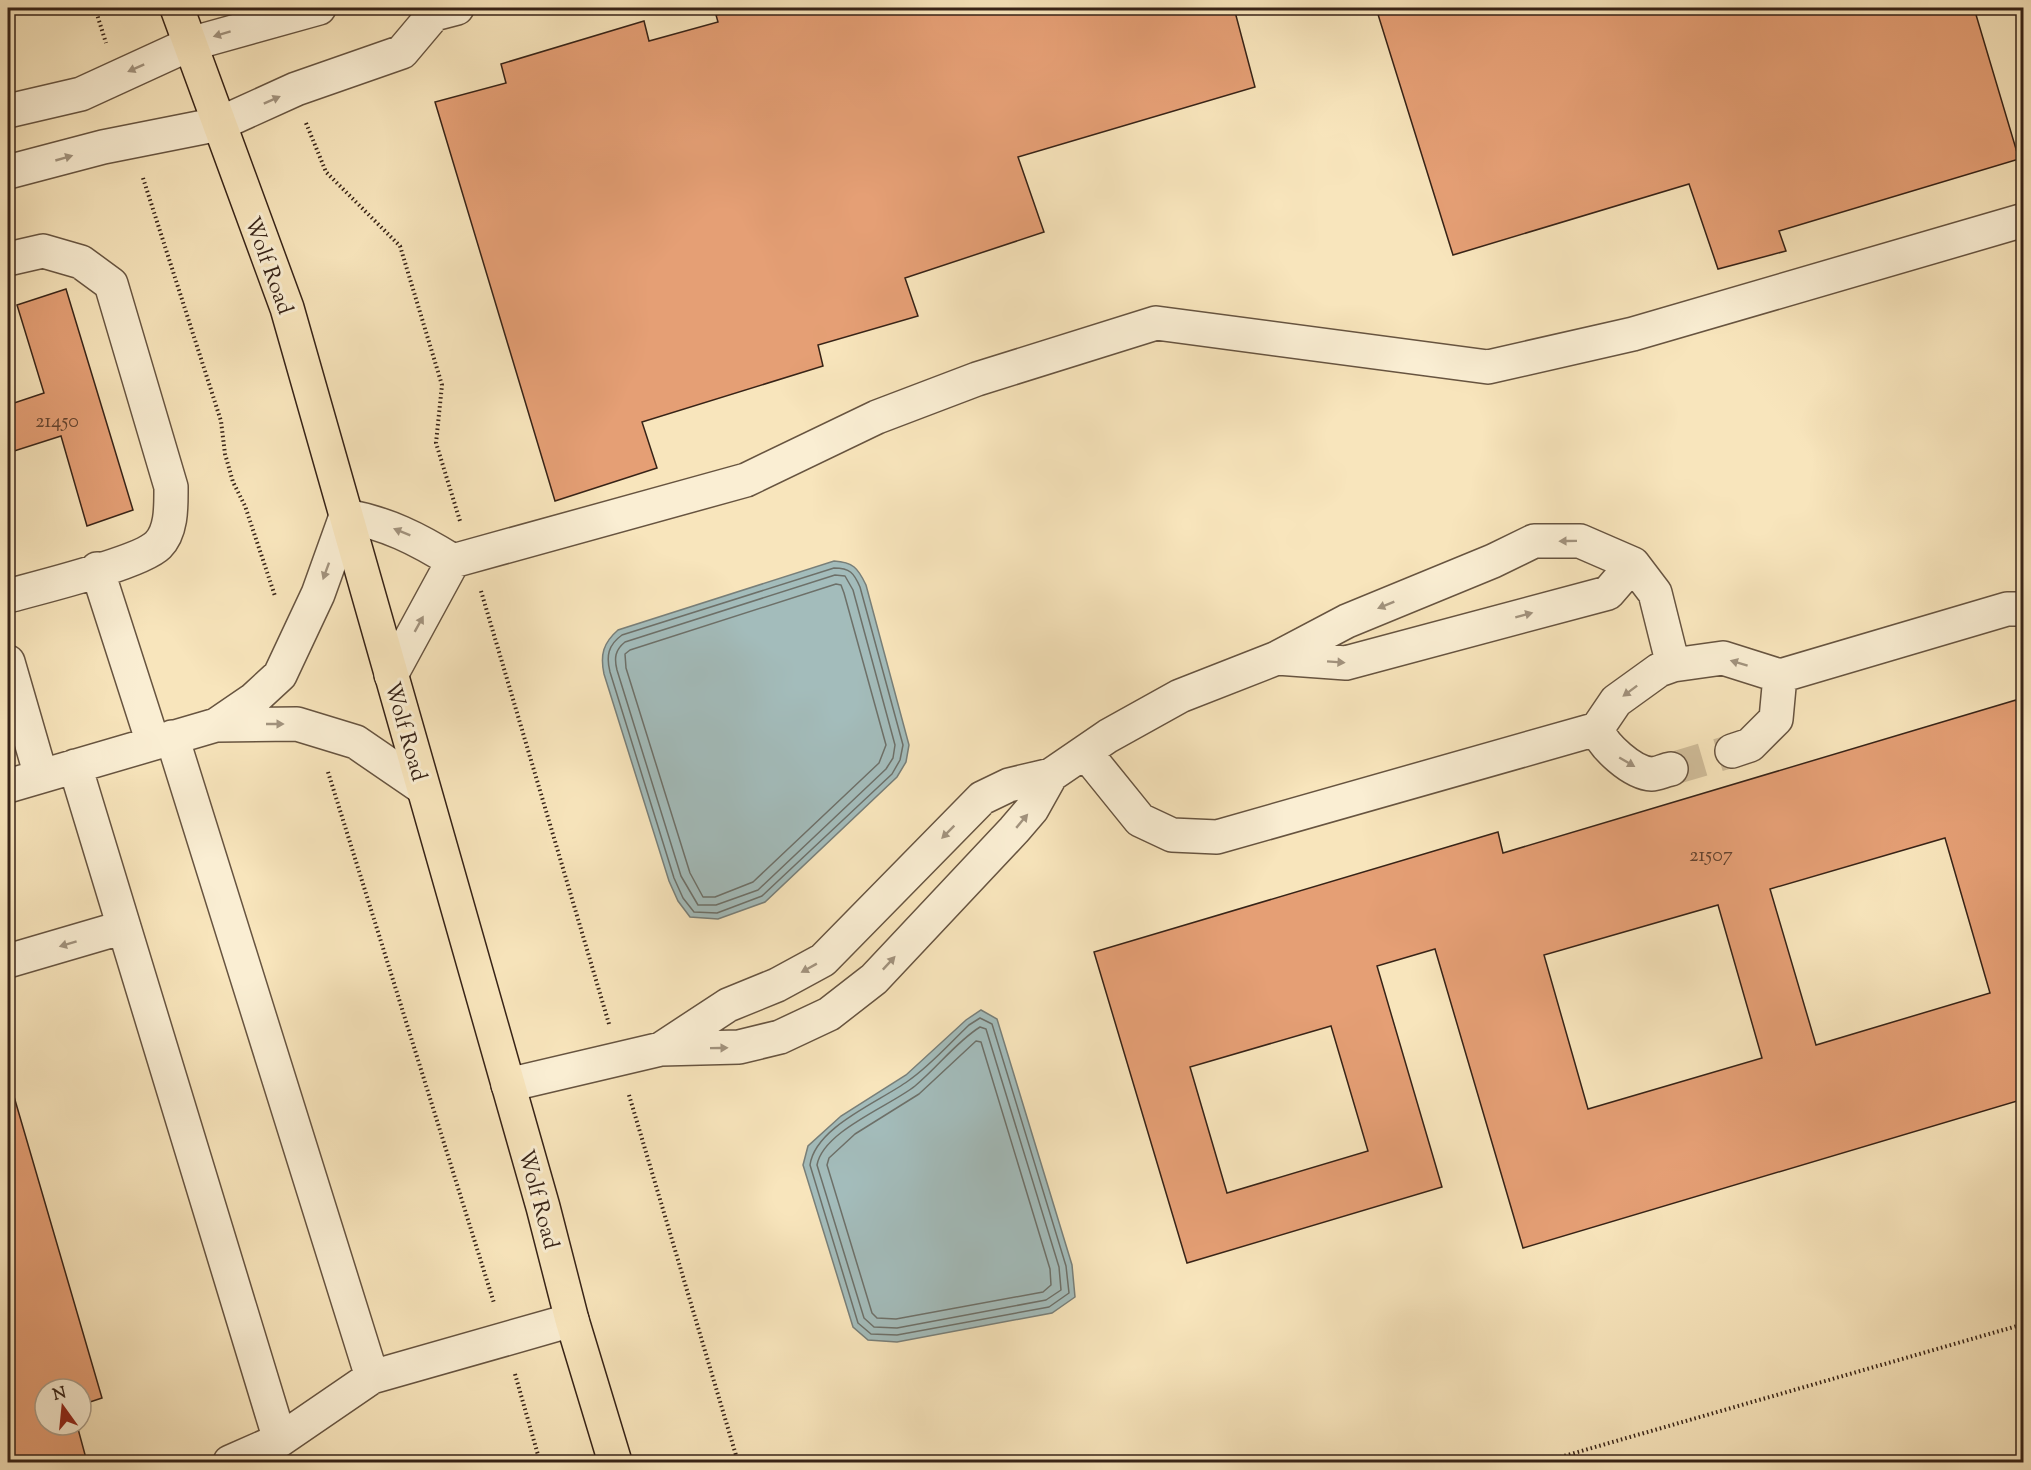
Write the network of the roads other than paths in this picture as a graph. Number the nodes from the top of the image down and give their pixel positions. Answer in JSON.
{"nodes":[{"id":1,"x":177,"y":8,"type":"edge"},
{"id":2,"x":319,"y":8,"type":"edge"},
{"id":3,"x":436,"y":10,"type":"edge"},
{"id":4,"x":190,"y":44,"type":"junction"},
{"id":5,"x":8,"y":111,"type":"edge"},
{"id":6,"x":219,"y":124,"type":"junction"},
{"id":7,"x":8,"y":172,"type":"edge"},
{"id":8,"x":2024,"y":220,"type":"edge"},
{"id":9,"x":8,"y":259,"type":"edge"},
{"id":10,"x":346,"y":516,"type":"junction"},
{"id":11,"x":462,"y":558,"type":"junction"},
{"id":12,"x":1633,"y":564,"type":"junction"},
{"id":13,"x":97,"y":569,"type":"junction"},
{"id":14,"x":8,"y":596,"type":"edge"},
{"id":15,"x":2024,"y":609,"type":"edge"},
{"id":16,"x":1277,"y":658,"type":"junction"},
{"id":17,"x":8,"y":662,"type":"edge"},
{"id":18,"x":1673,"y":665,"type":"junction"},
{"id":19,"x":391,"y":675,"type":"junction"},
{"id":20,"x":1780,"y":676,"type":"junction"},
{"id":21,"x":216,"y":725,"type":"junction"},
{"id":22,"x":1597,"y":729,"type":"junction"},
{"id":23,"x":163,"y":740,"type":"junction"},
{"id":24,"x":1732,"y":751,"type":"tunnel mouth"},
{"id":25,"x":1085,"y":752,"type":"junction"},
{"id":26,"x":75,"y":766,"type":"junction"},
{"id":27,"x":1671,"y":769,"type":"tunnel mouth"},
{"id":28,"x":1051,"y":775,"type":"junction"},
{"id":29,"x":41,"y":776,"type":"junction"},
{"id":30,"x":8,"y":786,"type":"edge"},
{"id":31,"x":423,"y":788,"type":"junction"},
{"id":32,"x":124,"y":927,"type":"junction"},
{"id":33,"x":8,"y":961,"type":"edge"},
{"id":34,"x":661,"y":1049,"type":"junction"},
{"id":35,"x":508,"y":1085,"type":"junction"},
{"id":36,"x":572,"y":1320,"type":"junction"},
{"id":37,"x":372,"y":1377,"type":"junction"},
{"id":38,"x":280,"y":1440,"type":"junction"},
{"id":39,"x":230,"y":1462,"type":"edge"},
{"id":40,"x":615,"y":1462,"type":"edge"}],
"edges":[{"from":1,"to":4,"type":"main road","name":"Wolf Road"},
{"from":2,"to":4,"type":"street","one_way":true},
{"from":6,"to":3,"type":"street","one_way":true},
{"from":4,"to":5,"type":"street","one_way":true},
{"from":4,"to":6,"type":"main road","name":"Wolf Road"},
{"from":7,"to":6,"type":"street","one_way":true},
{"from":6,"to":10,"type":"main road","name":"Wolf Road"},
{"from":8,"to":11,"type":"street"},
{"from":9,"to":13,"type":"street"},
{"from":11,"to":10,"type":"street","one_way":true},
{"from":10,"to":19,"type":"main road","name":"Wolf Road"},
{"from":10,"to":21,"type":"street","one_way":true},
{"from":19,"to":11,"type":"street","one_way":true},
{"from":16,"to":12,"type":"street","one_way":true},
{"from":12,"to":16,"type":"street","one_way":true},
{"from":12,"to":18,"type":"street"},
{"from":13,"to":14,"type":"street"},
{"from":13,"to":23,"type":"street"},
{"from":15,"to":20,"type":"street"},
{"from":16,"to":25,"type":"street"},
{"from":17,"to":29,"type":"street"},
{"from":20,"to":18,"type":"street","one_way":true},
{"from":18,"to":22,"type":"street","one_way":true},
{"from":19,"to":31,"type":"main road","name":"Wolf Road"},
{"from":20,"to":24,"type":"street"},
{"from":21,"to":23,"type":"street"},
{"from":21,"to":31,"type":"street","one_way":true},
{"from":22,"to":25,"type":"street"},
{"from":22,"to":27,"type":"street","one_way":true},
{"from":23,"to":26,"type":"street"},
{"from":23,"to":37,"type":"street"},
{"from":25,"to":28,"type":"street"},
{"from":26,"to":29,"type":"street"},
{"from":26,"to":32,"type":"street"},
{"from":28,"to":34,"type":"street","one_way":true},
{"from":34,"to":28,"type":"street","one_way":true},
{"from":29,"to":30,"type":"street"},
{"from":31,"to":35,"type":"main road","name":"Wolf Road"},
{"from":32,"to":33,"type":"street","one_way":true},
{"from":32,"to":38,"type":"street"},
{"from":34,"to":35,"type":"street"},
{"from":35,"to":36,"type":"main road","name":"Wolf Road"},
{"from":36,"to":37,"type":"street"},
{"from":36,"to":40,"type":"main road","name":"Wolf Road"},
{"from":37,"to":38,"type":"street"},
{"from":38,"to":39,"type":"street"}]}
